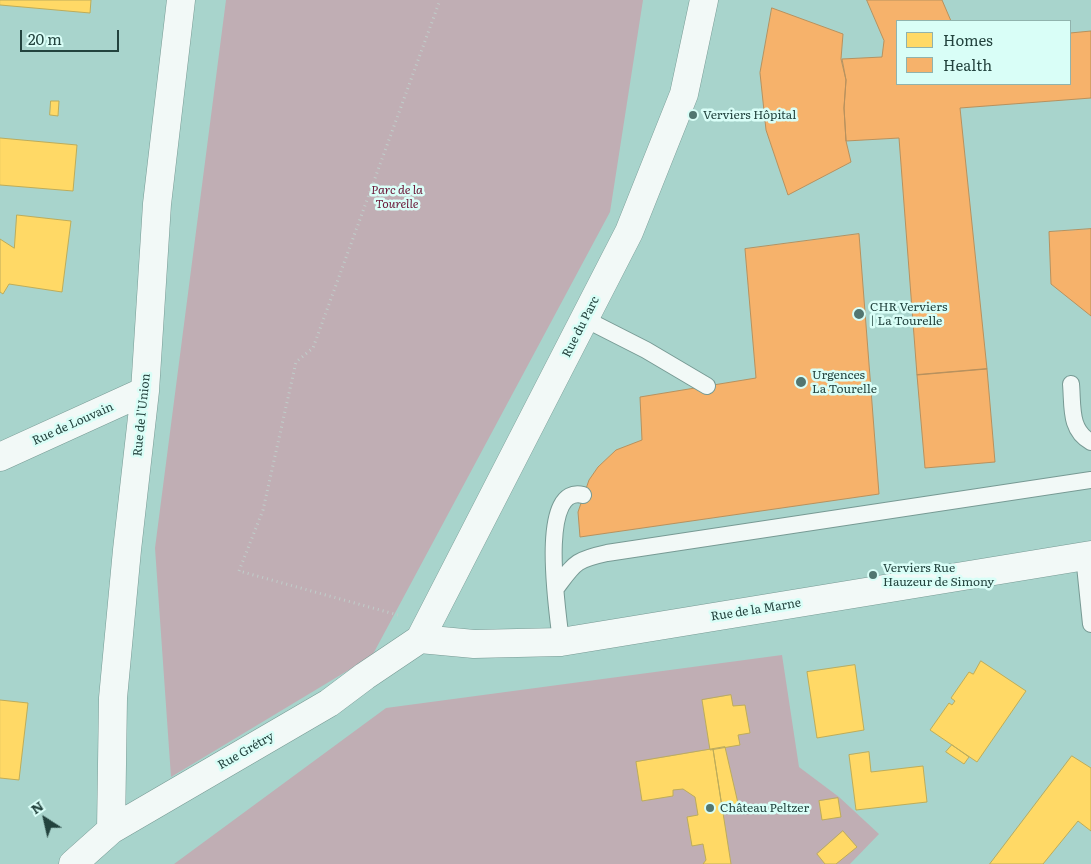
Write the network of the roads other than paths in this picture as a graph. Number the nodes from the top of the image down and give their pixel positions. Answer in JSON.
{"nodes":[{"id":1,"x":181,"y":0,"type":"edge"},
{"id":2,"x":704,"y":0,"type":"edge"},
{"id":3,"x":585,"y":319,"type":"junction"},
{"id":4,"x":1071,"y":384,"type":"dead end"},
{"id":5,"x":707,"y":386,"type":"dead end"},
{"id":6,"x":145,"y":391,"type":"junction"},
{"id":7,"x":1091,"y":442,"type":"edge"},
{"id":8,"x":0,"y":457,"type":"edge"},
{"id":9,"x":1091,"y":480,"type":"edge"},
{"id":10,"x":583,"y":495,"type":"dead end"},
{"id":11,"x":1087,"y":555,"type":"edge"},
{"id":12,"x":557,"y":587,"type":"junction"},
{"id":13,"x":1091,"y":624,"type":"edge"},
{"id":14,"x":424,"y":631,"type":"junction"},
{"id":15,"x":561,"y":642,"type":"junction"},
{"id":16,"x":111,"y":830,"type":"junction"},
{"id":17,"x":73,"y":864,"type":"edge"}],
"edges":[{"from":1,"to":6,"type":"street","name":"Rue de l'Union"},
{"from":2,"to":3,"type":"street","name":"Rue du Parc"},
{"from":3,"to":5,"type":"lane"},
{"from":3,"to":14,"type":"street","name":"Rue du Parc"},
{"from":4,"to":7,"type":"lane"},
{"from":6,"to":8,"type":"street","name":"Rue de Louvain"},
{"from":6,"to":16,"type":"street","name":"Rue de l'Union"},
{"from":9,"to":12,"type":"lane"},
{"from":10,"to":12,"type":"lane"},
{"from":11,"to":13,"type":"lane"},
{"from":11,"to":15,"type":"street","name":"Rue de la Marne"},
{"from":12,"to":15,"type":"lane"},
{"from":14,"to":15,"type":"street","name":"Rue de la Marne"},
{"from":14,"to":16,"type":"street","name":"Rue Grétry"},
{"from":16,"to":17,"type":"street","name":"Rue Grétry"}]}
